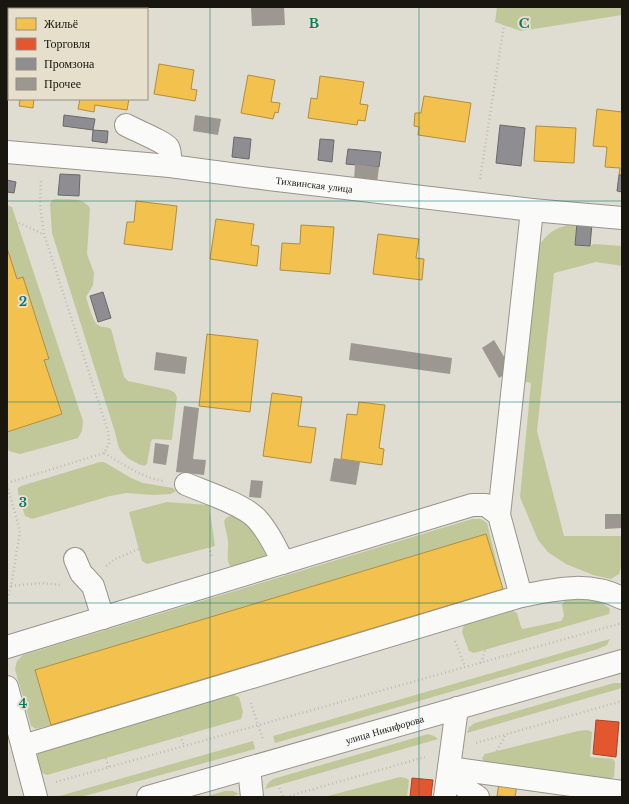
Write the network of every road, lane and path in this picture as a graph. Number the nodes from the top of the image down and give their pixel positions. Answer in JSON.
{"nodes":[{"id":1,"x":513,"y":7,"type":"edge"},
{"id":2,"x":126,"y":125,"type":"dead end"},
{"id":3,"x":7,"y":152,"type":"edge"},
{"id":4,"x":170,"y":166,"type":"junction"},
{"id":5,"x":476,"y":203,"type":"junction"},
{"id":6,"x":40,"y":205,"type":"dead end"},
{"id":7,"x":532,"y":210,"type":"junction"},
{"id":8,"x":622,"y":218,"type":"edge"},
{"id":9,"x":7,"y":221,"type":"edge"},
{"id":10,"x":44,"y":234,"type":"junction"},
{"id":11,"x":104,"y":453,"type":"junction"},
{"id":12,"x":7,"y":484,"type":"edge"},
{"id":13,"x":186,"y":484,"type":"joint"},
{"id":14,"x":499,"y":515,"type":"junction"},
{"id":15,"x":75,"y":559,"type":"dead end"},
{"id":16,"x":283,"y":563,"type":"junction"},
{"id":17,"x":11,"y":586,"type":"junction"},
{"id":18,"x":62,"y":586,"type":"dead end"},
{"id":19,"x":521,"y":596,"type":"junction"},
{"id":20,"x":622,"y":598,"type":"edge"},
{"id":21,"x":7,"y":599,"type":"edge"},
{"id":22,"x":103,"y":618,"type":"junction"},
{"id":23,"x":622,"y":623,"type":"edge"},
{"id":24,"x":7,"y":647,"type":"edge"},
{"id":25,"x":622,"y":661,"type":"edge"},
{"id":26,"x":7,"y":687,"type":"edge"},
{"id":27,"x":457,"y":708,"type":"junction"},
{"id":28,"x":23,"y":746,"type":"junction"},
{"id":29,"x":249,"y":768,"type":"junction"},
{"id":30,"x":449,"y":768,"type":"junction"},
{"id":31,"x":622,"y":792,"type":"edge"},
{"id":32,"x":35,"y":793,"type":"edge"},
{"id":33,"x":148,"y":797,"type":"edge"},
{"id":34,"x":252,"y":797,"type":"edge"},
{"id":35,"x":445,"y":797,"type":"edge"},
{"id":36,"x":478,"y":797,"type":"edge"}],
"edges":[{"from":1,"to":5,"type":"path"},
{"from":2,"to":4,"type":"main road"},
{"from":3,"to":4,"type":"main road","name":"Тихвинская улица"},
{"from":4,"to":5,"type":"main road","name":"Тихвинская улица"},
{"from":5,"to":7,"type":"main road","name":"Тихвинская улица"},
{"from":6,"to":10,"type":"path"},
{"from":7,"to":8,"type":"main road","name":"Тихвинская улица"},
{"from":7,"to":14,"type":"main road"},
{"from":9,"to":10,"type":"path"},
{"from":10,"to":11,"type":"path"},
{"from":11,"to":12,"type":"path"},
{"from":11,"to":13,"type":"path"},
{"from":12,"to":17,"type":"path"},
{"from":13,"to":16,"type":"main road"},
{"from":14,"to":16,"type":"main road"},
{"from":14,"to":19,"type":"main road"},
{"from":15,"to":22,"type":"main road"},
{"from":16,"to":22,"type":"main road"},
{"from":17,"to":18,"type":"path"},
{"from":17,"to":21,"type":"path"},
{"from":19,"to":20,"type":"main road"},
{"from":19,"to":28,"type":"main road"},
{"from":22,"to":24,"type":"main road"},
{"from":23,"to":32,"type":"path"},
{"from":25,"to":27,"type":"main road","name":"улица Никифорова"},
{"from":26,"to":28,"type":"main road"},
{"from":27,"to":29,"type":"main road","name":"улица Никифорова"},
{"from":27,"to":30,"type":"main road"},
{"from":28,"to":32,"type":"main road"},
{"from":29,"to":33,"type":"main road","name":"улица Никифорова"},
{"from":29,"to":34,"type":"main road"},
{"from":30,"to":31,"type":"main road"},
{"from":30,"to":35,"type":"main road"},
{"from":30,"to":36,"type":"main road"}]}
